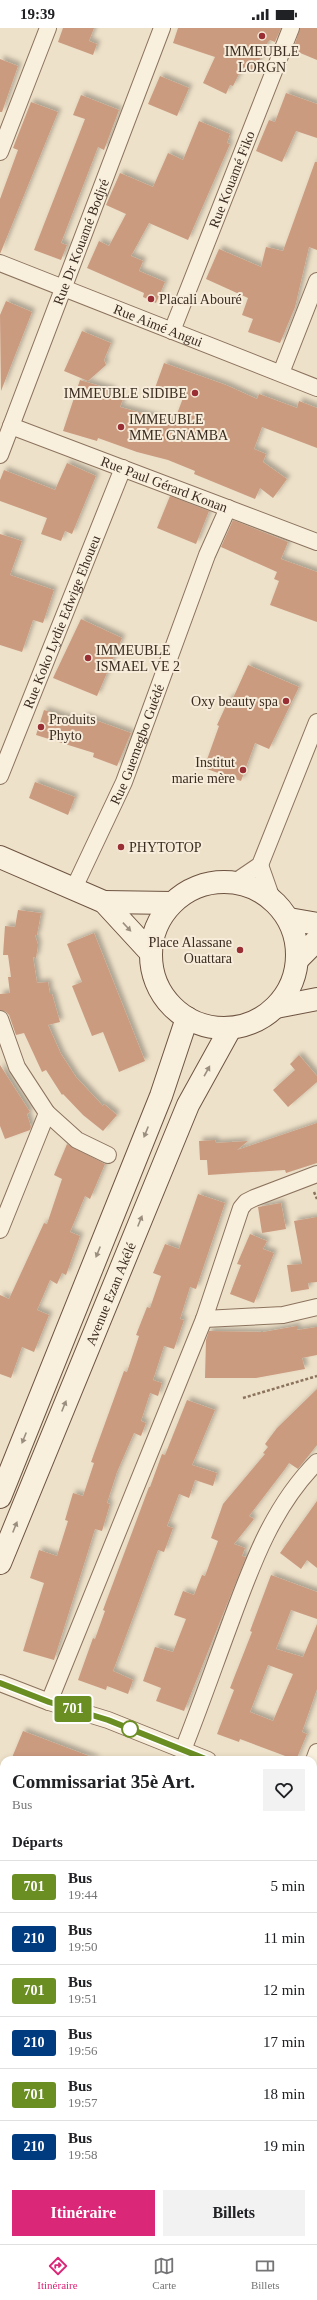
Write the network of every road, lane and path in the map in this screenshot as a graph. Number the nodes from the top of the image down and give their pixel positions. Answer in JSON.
{"nodes":[{"id":1,"x":48,"y":28,"type":"edge"},
{"id":2,"x":162,"y":28,"type":"edge"},
{"id":3,"x":291,"y":28,"type":"edge"},
{"id":4,"x":0,"y":152,"type":"edge"},
{"id":5,"x":0,"y":263,"type":"edge"},
{"id":6,"x":317,"y":281,"type":"edge"},
{"id":7,"x":63,"y":288,"type":"junction"},
{"id":8,"x":172,"y":331,"type":"junction"},
{"id":9,"x":280,"y":373,"type":"junction"},
{"id":10,"x":317,"y":388,"type":"edge"},
{"id":11,"x":11,"y":426,"type":"junction"},
{"id":12,"x":0,"y":455,"type":"edge"},
{"id":13,"x":123,"y":468,"type":"junction"},
{"id":14,"x":228,"y":508,"type":"junction"},
{"id":15,"x":317,"y":542,"type":"edge"},
{"id":16,"x":317,"y":722,"type":"edge"},
{"id":17,"x":0,"y":776,"type":"edge"},
{"id":18,"x":0,"y":857,"type":"edge"},
{"id":19,"x":260,"y":865,"type":"junction"},
{"id":20,"x":235,"y":882,"type":"junction"},
{"id":21,"x":74,"y":888,"type":"junction"},
{"id":22,"x":272,"y":899,"type":"junction"},
{"id":23,"x":104,"y":902,"type":"junction"},
{"id":24,"x":172,"y":903,"type":"junction"},
{"id":25,"x":289,"y":919,"type":"junction"},
{"id":26,"x":317,"y":924,"type":"edge"},
{"id":27,"x":317,"y":940,"type":"edge"},
{"id":28,"x":150,"y":952,"type":"junction"},
{"id":29,"x":297,"y":966,"type":"junction"},
{"id":30,"x":317,"y":992,"type":"edge"},
{"id":31,"x":317,"y":999,"type":"edge"},
{"id":32,"x":276,"y":1007,"type":"junction"},
{"id":33,"x":186,"y":1018,"type":"junction"},
{"id":34,"x":0,"y":1019,"type":"edge"},
{"id":35,"x":230,"y":1029,"type":"junction"},
{"id":36,"x":47,"y":1112,"type":"junction"},
{"id":37,"x":108,"y":1156,"type":"dead end"},
{"id":38,"x":317,"y":1174,"type":"edge"},
{"id":39,"x":0,"y":1230,"type":"edge"},
{"id":40,"x":317,"y":1307,"type":"edge"},
{"id":41,"x":204,"y":1319,"type":"junction"},
{"id":42,"x":317,"y":1376,"type":"edge"},
{"id":43,"x":243,"y":1398,"type":"dead end"},
{"id":44,"x":317,"y":1462,"type":"edge"},
{"id":45,"x":0,"y":1497,"type":"edge"},
{"id":46,"x":0,"y":1563,"type":"edge"},
{"id":47,"x":0,"y":1683,"type":"edge"},
{"id":48,"x":49,"y":1702,"type":"junction"},
{"id":49,"x":183,"y":1750,"type":"junction"},
{"id":50,"x":198,"y":1756,"type":"edge"}],
"edges":[{"from":1,"to":4,"type":"street"},
{"from":2,"to":7,"type":"street","name":"Rue Dr Kouamé Bodjré"},
{"from":3,"to":8,"type":"street","name":"Rue Kouamé Fiko"},
{"from":5,"to":7,"type":"street","name":"Rue Aimé Angui"},
{"from":6,"to":9,"type":"street"},
{"from":7,"to":8,"type":"street","name":"Rue Aimé Angui"},
{"from":7,"to":11,"type":"street","name":"Rue Dr Kouamé Bodjré"},
{"from":8,"to":9,"type":"street","name":"Rue Aimé Angui"},
{"from":9,"to":10,"type":"street","name":"Rue Aimé Angui"},
{"from":11,"to":12,"type":"street","name":"Rue Dr Kouamé Bodjré"},
{"from":11,"to":13,"type":"street","name":"Rue Paul Gérard Konan"},
{"from":13,"to":14,"type":"street","name":"Rue Paul Gérard Konan"},
{"from":13,"to":17,"type":"street","name":"Rue Koko Lydie Edwige Ehoueu"},
{"from":14,"to":15,"type":"street","name":"Rue Paul Gérard Konan"},
{"from":14,"to":21,"type":"street","name":"Rue Guemegbo Guédé"},
{"from":16,"to":19,"type":"street"},
{"from":18,"to":21,"type":"street"},
{"from":19,"to":20,"type":"street"},
{"from":19,"to":22,"type":"street"},
{"from":20,"to":22,"type":"street"},
{"from":20,"to":24,"type":"street"},
{"from":21,"to":23,"type":"street"},
{"from":22,"to":25,"type":"street"},
{"from":23,"to":24,"type":"street"},
{"from":23,"to":28,"type":"street","one_way":true},
{"from":24,"to":28,"type":"street"},
{"from":25,"to":26,"type":"street"},
{"from":25,"to":29,"type":"street"},
{"from":27,"to":29,"type":"street"},
{"from":28,"to":33,"type":"street"},
{"from":29,"to":30,"type":"street"},
{"from":29,"to":32,"type":"street"},
{"from":31,"to":32,"type":"street"},
{"from":32,"to":35,"type":"street"},
{"from":33,"to":35,"type":"street"},
{"from":33,"to":45,"type":"street","name":"Avenue Ezan Akélé","one_way":true},
{"from":34,"to":36,"type":"street"},
{"from":46,"to":35,"type":"street","name":"Avenue Ezan Akélé","one_way":true},
{"from":36,"to":37,"type":"street"},
{"from":36,"to":39,"type":"street"},
{"from":38,"to":41,"type":"street"},
{"from":40,"to":41,"type":"street"},
{"from":41,"to":48,"type":"street"},
{"from":42,"to":43,"type":"path"},
{"from":44,"to":49,"type":"street"},
{"from":47,"to":48,"type":"street"},
{"from":48,"to":49,"type":"street"},
{"from":49,"to":50,"type":"street"}]}
